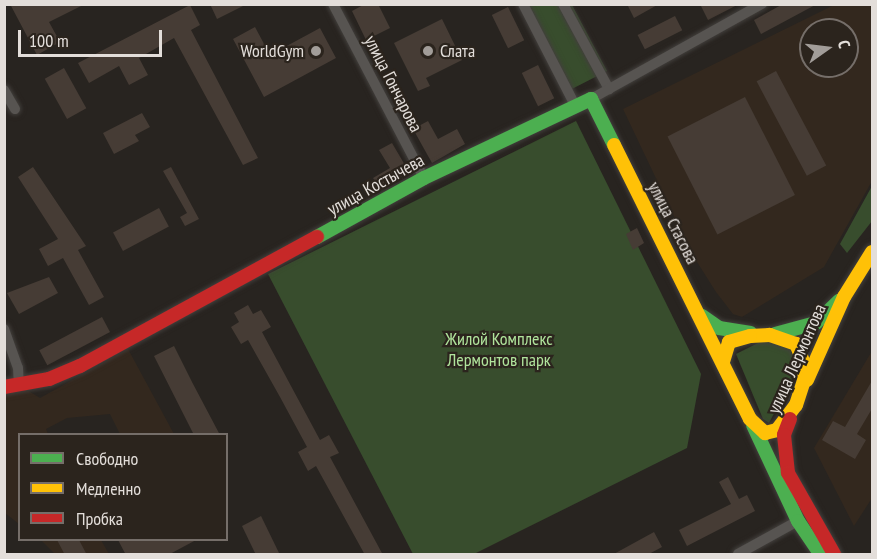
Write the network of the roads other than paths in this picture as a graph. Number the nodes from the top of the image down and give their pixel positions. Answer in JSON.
{"nodes":[{"id":1,"x":523,"y":4,"type":"edge"},
{"id":2,"x":563,"y":4,"type":"edge"},
{"id":3,"x":334,"y":5,"type":"edge"},
{"id":4,"x":757,"y":6,"type":"edge"},
{"id":5,"x":609,"y":89,"type":"junction"},
{"id":6,"x":4,"y":90,"type":"edge"},
{"id":7,"x":591,"y":99,"type":"junction"},
{"id":8,"x":575,"y":105,"type":"junction"},
{"id":9,"x":15,"y":109,"type":"dead end"},
{"id":10,"x":424,"y":178,"type":"junction"},
{"id":11,"x":873,"y":252,"type":"edge"},
{"id":12,"x":844,"y":297,"type":"junction"},
{"id":13,"x":696,"y":309,"type":"junction"},
{"id":14,"x":4,"y":329,"type":"edge"},
{"id":15,"x":770,"y":334,"type":"junction"},
{"id":16,"x":723,"y":362,"type":"junction"},
{"id":17,"x":12,"y":386,"type":"edge"},
{"id":18,"x":796,"y":405,"type":"junction"},
{"id":19,"x":750,"y":419,"type":"junction"},
{"id":20,"x":798,"y":521,"type":"junction"},
{"id":21,"x":738,"y":555,"type":"edge"},
{"id":22,"x":820,"y":555,"type":"edge"},
{"id":23,"x":834,"y":555,"type":"edge"}],
"edges":[{"from":1,"to":8,"type":"street"},
{"from":2,"to":5,"type":"street"},
{"from":3,"to":10,"type":"street","name":"улица Гончарова"},
{"from":4,"to":5,"type":"street","name":"улица Костычева"},
{"from":5,"to":7,"type":"street","name":"улица Костычева"},
{"from":6,"to":9,"type":"street"},
{"from":7,"to":8,"type":"street","name":"улица Костычева"},
{"from":7,"to":13,"type":"street","name":"улица Стасова"},
{"from":8,"to":10,"type":"street","name":"улица Костычева"},
{"from":10,"to":17,"type":"street","name":"улица Костычева"},
{"from":11,"to":12,"type":"street","name":"улица Лермонтова"},
{"from":12,"to":15,"type":"street","name":"улица Лермонтова"},
{"from":12,"to":18,"type":"street","name":"улица Лермонтова"},
{"from":13,"to":15,"type":"street","name":"улица Лермонтова"},
{"from":13,"to":16,"type":"street","name":"улица Стасова"},
{"from":14,"to":17,"type":"street"},
{"from":15,"to":16,"type":"street"},
{"from":15,"to":18,"type":"street"},
{"from":16,"to":19,"type":"street"},
{"from":18,"to":19,"type":"street"},
{"from":18,"to":23,"type":"street","name":"улица Лермонтова"},
{"from":19,"to":20,"type":"street"},
{"from":20,"to":21,"type":"street"},
{"from":20,"to":22,"type":"street"}]}
